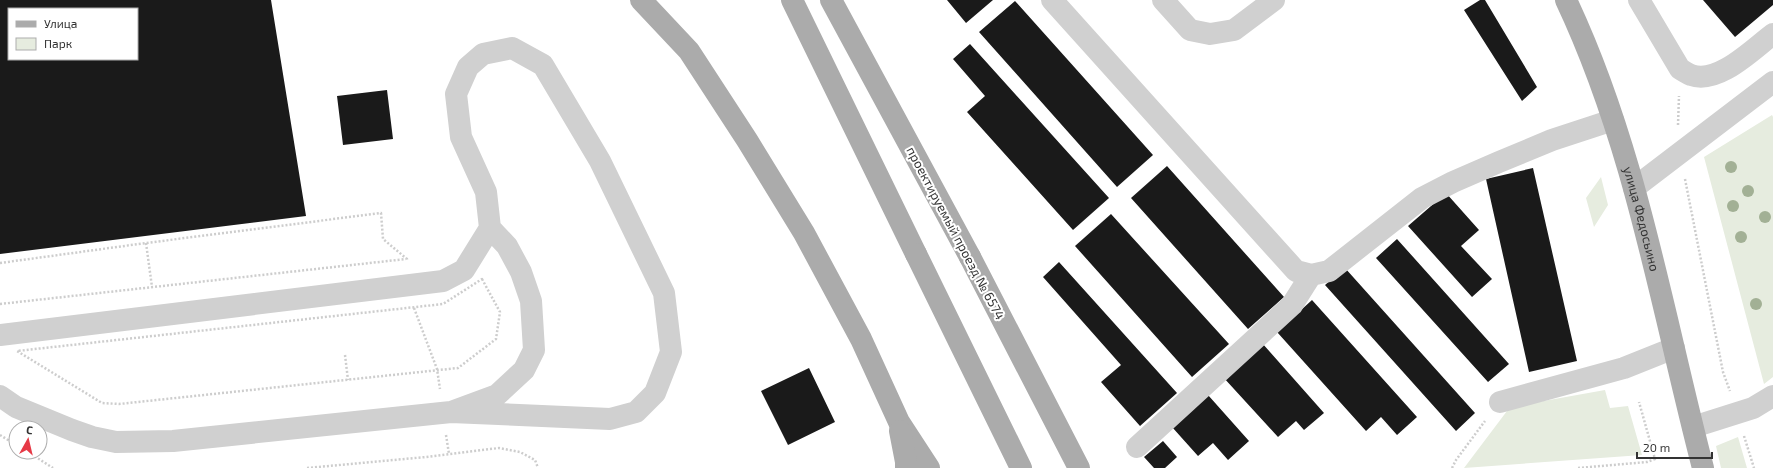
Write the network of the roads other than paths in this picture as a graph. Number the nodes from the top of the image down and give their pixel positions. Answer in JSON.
{"nodes":[{"id":1,"x":641,"y":0,"type":"edge"},
{"id":2,"x":792,"y":0,"type":"edge"},
{"id":3,"x":831,"y":0,"type":"edge"},
{"id":4,"x":1052,"y":0,"type":"edge"},
{"id":5,"x":1164,"y":0,"type":"edge"},
{"id":6,"x":1274,"y":0,"type":"edge"},
{"id":7,"x":1566,"y":0,"type":"edge"},
{"id":8,"x":1639,"y":0,"type":"edge"},
{"id":9,"x":1773,"y":34,"type":"edge"},
{"id":10,"x":1773,"y":82,"type":"edge"},
{"id":11,"x":1613,"y":120,"type":"junction"},
{"id":12,"x":1634,"y":188,"type":"junction"},
{"id":13,"x":490,"y":228,"type":"junction"},
{"id":14,"x":1311,"y":275,"type":"junction"},
{"id":15,"x":0,"y":334,"type":"edge"},
{"id":16,"x":1674,"y":348,"type":"junction"},
{"id":17,"x":0,"y":396,"type":"edge"},
{"id":18,"x":1773,"y":396,"type":"edge"},
{"id":19,"x":1500,"y":402,"type":"road end"},
{"id":20,"x":447,"y":412,"type":"junction"},
{"id":21,"x":898,"y":422,"type":"junction"},
{"id":22,"x":1695,"y":436,"type":"junction"},
{"id":23,"x":1137,"y":447,"type":"dead end"},
{"id":24,"x":906,"y":468,"type":"edge"},
{"id":25,"x":929,"y":468,"type":"edge"},
{"id":26,"x":1021,"y":468,"type":"edge"},
{"id":27,"x":1079,"y":468,"type":"edge"},
{"id":28,"x":1696,"y":468,"type":"edge"},
{"id":29,"x":1703,"y":468,"type":"edge"}],
"edges":[{"from":1,"to":21,"type":"main road"},
{"from":2,"to":26,"type":"main road","bridge":true},
{"from":3,"to":27,"type":"main road","name":"проектируемый проезд № 6574","bridge":true},
{"from":4,"to":14,"type":"lane"},
{"from":5,"to":6,"type":"lane"},
{"from":7,"to":11,"type":"main road","name":"улица Федосьино"},
{"from":8,"to":9,"type":"lane"},
{"from":10,"to":12,"type":"lane"},
{"from":11,"to":12,"type":"main road","name":"улица Федосьино"},
{"from":11,"to":14,"type":"lane"},
{"from":12,"to":16,"type":"main road","name":"улица Федосьино"},
{"from":13,"to":15,"type":"lane"},
{"from":13,"to":20,"type":"lane"},
{"from":13,"to":20,"type":"lane"},
{"from":14,"to":23,"type":"lane"},
{"from":16,"to":19,"type":"lane"},
{"from":16,"to":22,"type":"main road","name":"улица Федосьино"},
{"from":17,"to":20,"type":"lane"},
{"from":18,"to":22,"type":"lane"},
{"from":21,"to":24,"type":"main road"},
{"from":21,"to":25,"type":"main road"},
{"from":22,"to":28,"type":"main road"},
{"from":22,"to":29,"type":"main road"}]}
